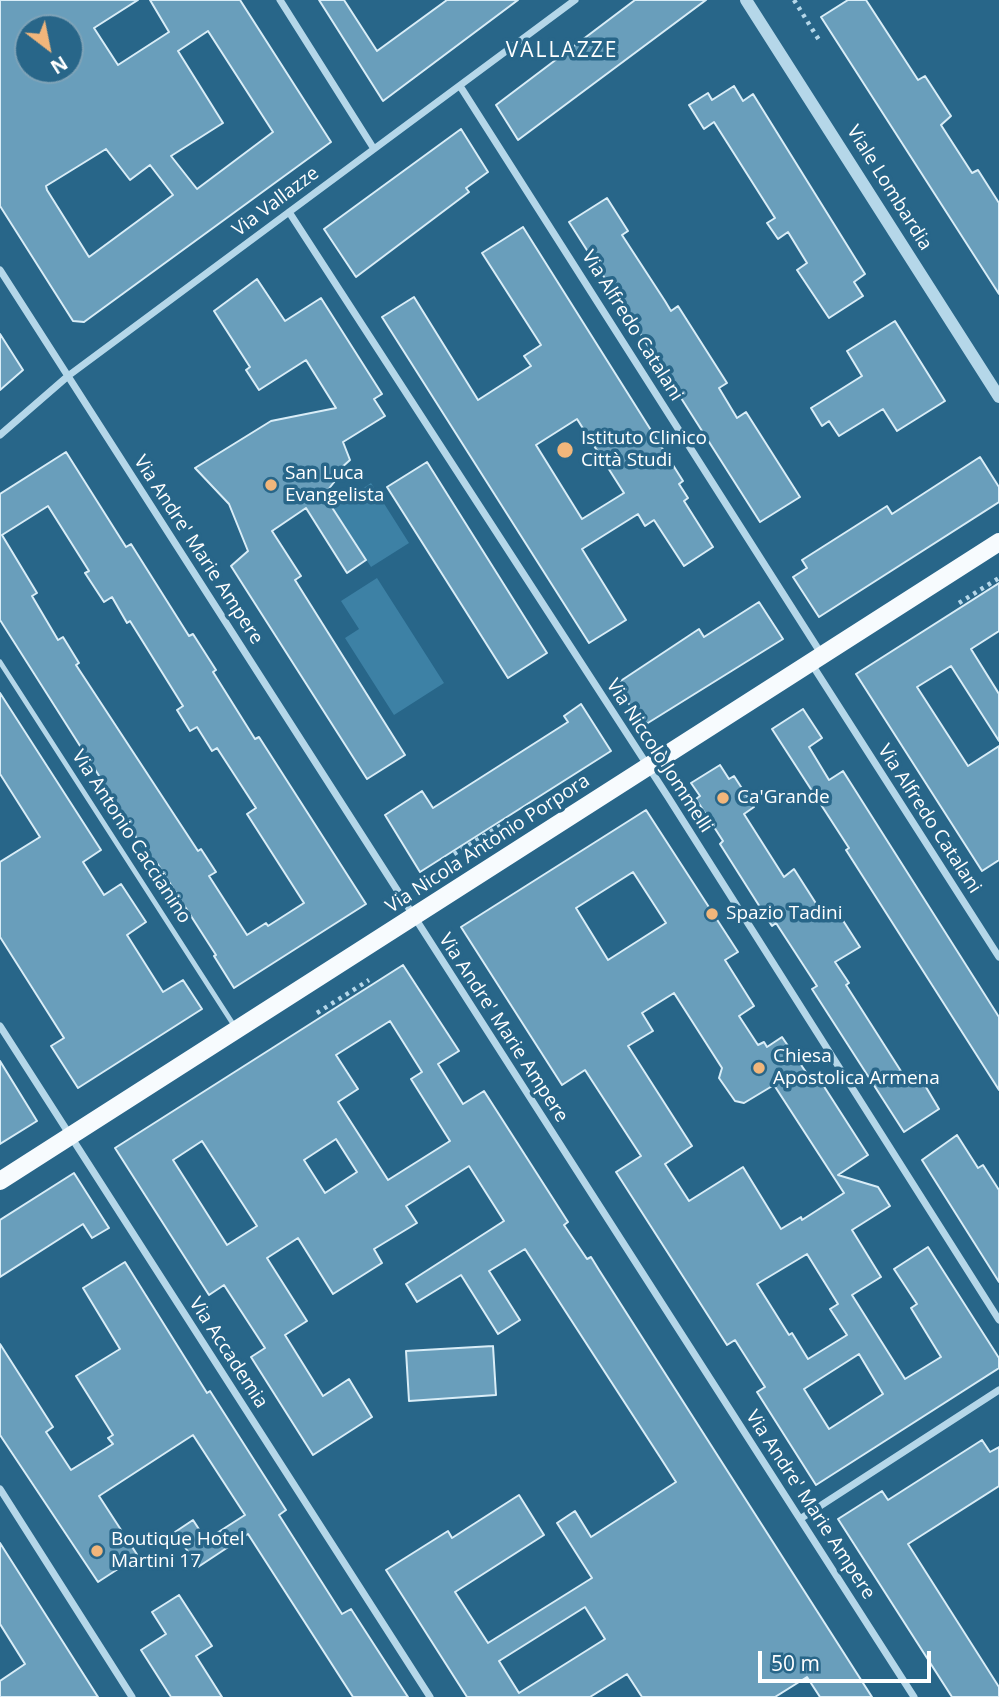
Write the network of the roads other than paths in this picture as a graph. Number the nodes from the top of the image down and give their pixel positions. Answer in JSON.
{"nodes":[{"id":1,"x":279,"y":0,"type":"edge"},
{"id":2,"x":575,"y":0,"type":"edge"},
{"id":3,"x":746,"y":0,"type":"edge"},
{"id":4,"x":460,"y":86,"type":"junction"},
{"id":5,"x":374,"y":149,"type":"junction"},
{"id":6,"x":289,"y":212,"type":"junction"},
{"id":7,"x":0,"y":270,"type":"edge"},
{"id":8,"x":68,"y":376,"type":"junction"},
{"id":9,"x":999,"y":397,"type":"edge"},
{"id":10,"x":0,"y":435,"type":"edge"},
{"id":11,"x":999,"y":542,"type":"edge"},
{"id":12,"x":817,"y":659,"type":"junction"},
{"id":13,"x":0,"y":662,"type":"edge"},
{"id":14,"x":647,"y":767,"type":"junction"},
{"id":15,"x":413,"y":917,"type":"junction"},
{"id":16,"x":999,"y":957,"type":"edge"},
{"id":17,"x":0,"y":1026,"type":"edge"},
{"id":18,"x":236,"y":1030,"type":"junction"},
{"id":19,"x":71,"y":1136,"type":"junction"},
{"id":20,"x":0,"y":1181,"type":"edge"},
{"id":21,"x":999,"y":1320,"type":"edge"},
{"id":22,"x":999,"y":1390,"type":"edge"},
{"id":23,"x":0,"y":1489,"type":"edge"},
{"id":24,"x":800,"y":1519,"type":"junction"},
{"id":25,"x":132,"y":1697,"type":"edge"},
{"id":26,"x":430,"y":1697,"type":"edge"},
{"id":27,"x":914,"y":1697,"type":"edge"}],
"edges":[{"from":1,"to":5,"type":"street"},
{"from":2,"to":4,"type":"street","name":"Via Vallazze"},
{"from":3,"to":9,"type":"street","name":"Viale Lombardia"},
{"from":4,"to":5,"type":"street","name":"Via Vallazze"},
{"from":4,"to":12,"type":"street","name":"Via Alfredo Catalani"},
{"from":5,"to":6,"type":"street","name":"Via Vallazze"},
{"from":6,"to":8,"type":"street","name":"Via Vallazze"},
{"from":6,"to":14,"type":"street","name":"Via Niccolò Jommelli"},
{"from":7,"to":8,"type":"street","name":"Via Andre' Marie Ampere"},
{"from":8,"to":10,"type":"street","name":"Via Vallazze"},
{"from":8,"to":15,"type":"street","name":"Via Andre' Marie Ampere"},
{"from":11,"to":12,"type":"main road","name":"Via Nicola Antonio Porpora"},
{"from":12,"to":14,"type":"main road","name":"Via Nicola Antonio Porpora"},
{"from":12,"to":16,"type":"street","name":"Via Alfredo Catalani"},
{"from":13,"to":18,"type":"lane","name":"Via Antonio Caccianino"},
{"from":14,"to":15,"type":"main road","name":"Via Nicola Antonio Porpora"},
{"from":14,"to":21,"type":"street","name":"Via Niccolò Jommelli"},
{"from":15,"to":18,"type":"main road","name":"Via Nicola Antonio Porpora"},
{"from":15,"to":24,"type":"street","name":"Via Andre' Marie Ampere"},
{"from":17,"to":19,"type":"street","name":"Via Accademia"},
{"from":18,"to":19,"type":"main road","name":"Via Nicola Antonio Porpora"},
{"from":19,"to":20,"type":"main road","name":"Via Nicola Antonio Porpora"},
{"from":19,"to":26,"type":"street","name":"Via Accademia"},
{"from":22,"to":24,"type":"street"},
{"from":23,"to":25,"type":"street"},
{"from":24,"to":27,"type":"street","name":"Via Andre' Marie Ampere"}]}
